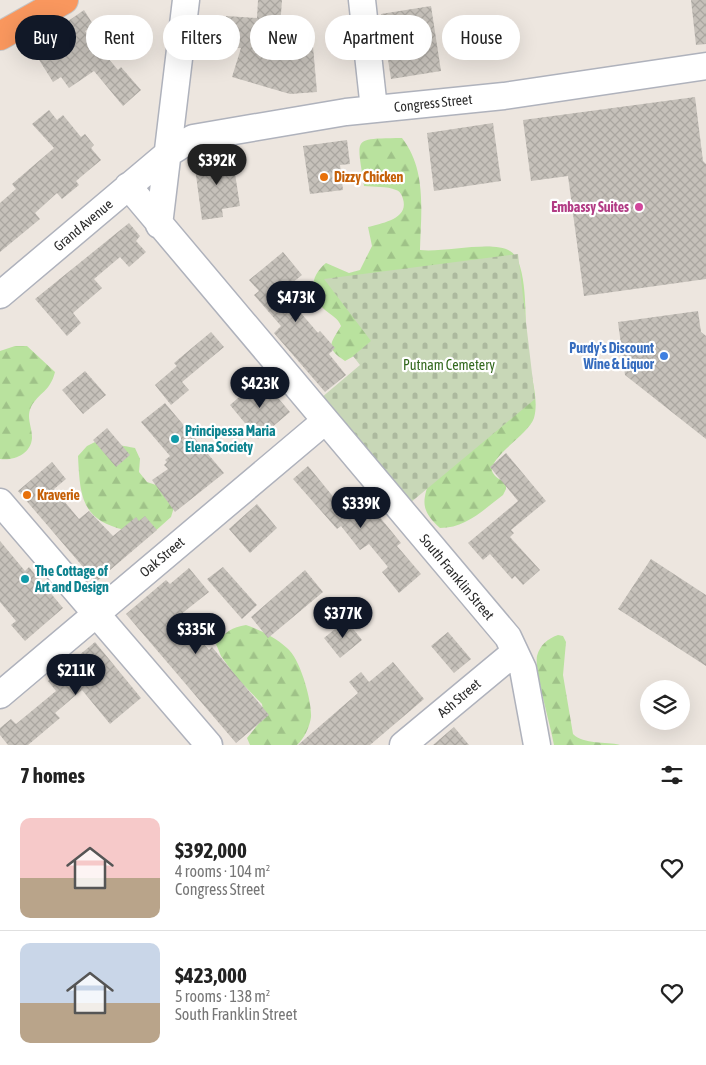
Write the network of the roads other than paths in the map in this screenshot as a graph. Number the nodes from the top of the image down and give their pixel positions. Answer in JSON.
{"nodes":[{"id":1,"x":64,"y":0,"type":"edge"},
{"id":2,"x":186,"y":0,"type":"edge"},
{"id":3,"x":362,"y":0,"type":"edge"},
{"id":4,"x":0,"y":36,"type":"edge"},
{"id":5,"x":706,"y":66,"type":"edge"},
{"id":6,"x":374,"y":109,"type":"junction"},
{"id":7,"x":166,"y":155,"type":"junction"},
{"id":8,"x":128,"y":186,"type":"junction"},
{"id":9,"x":160,"y":225,"type":"junction"},
{"id":10,"x":0,"y":295,"type":"edge"},
{"id":11,"x":325,"y":421,"type":"junction"},
{"id":12,"x":0,"y":502,"type":"edge"},
{"id":13,"x":96,"y":613,"type":"junction"},
{"id":14,"x":515,"y":652,"type":"junction"},
{"id":15,"x":0,"y":695,"type":"edge"},
{"id":16,"x":209,"y":745,"type":"edge"},
{"id":17,"x":403,"y":745,"type":"edge"},
{"id":18,"x":537,"y":745,"type":"edge"}],
"edges":[{"from":1,"to":4,"type":"highway"},
{"from":2,"to":7,"type":"street"},
{"from":3,"to":6,"type":"street"},
{"from":5,"to":6,"type":"street","name":"Congress Street"},
{"from":6,"to":7,"type":"street","name":"Congress Street"},
{"from":7,"to":8,"type":"street","name":"Grand Avenue"},
{"from":7,"to":9,"type":"street"},
{"from":8,"to":9,"type":"street","name":"South Franklin Street"},
{"from":8,"to":10,"type":"street","name":"Grand Avenue"},
{"from":9,"to":11,"type":"street","name":"South Franklin Street"},
{"from":11,"to":13,"type":"street","name":"Oak Street"},
{"from":11,"to":14,"type":"street","name":"South Franklin Street"},
{"from":12,"to":13,"type":"street"},
{"from":13,"to":15,"type":"street","name":"Oak Street"},
{"from":13,"to":16,"type":"street"},
{"from":14,"to":17,"type":"street","name":"Ash Street"},
{"from":14,"to":18,"type":"street","name":"South Franklin Street"}]}
